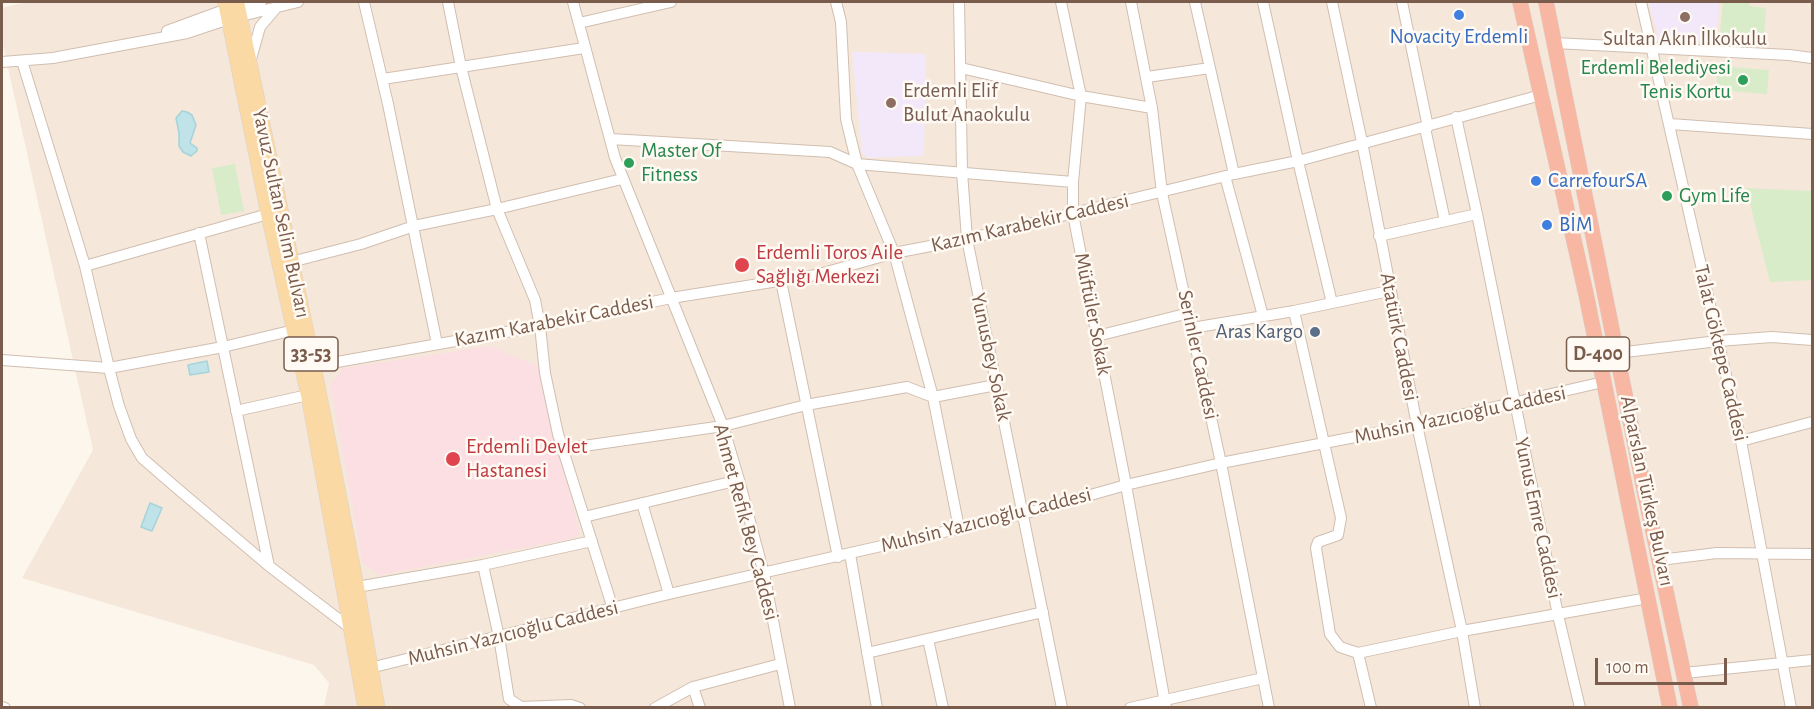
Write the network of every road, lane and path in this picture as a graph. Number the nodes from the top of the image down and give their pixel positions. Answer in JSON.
{"nodes":[{"id":1,"x":261,"y":2,"type":"edge"},
{"id":2,"x":298,"y":2,"type":"edge"},
{"id":3,"x":364,"y":2,"type":"edge"},
{"id":4,"x":448,"y":2,"type":"edge"},
{"id":5,"x":573,"y":2,"type":"edge"},
{"id":6,"x":671,"y":2,"type":"edge"},
{"id":7,"x":836,"y":2,"type":"edge"},
{"id":8,"x":959,"y":2,"type":"edge"},
{"id":9,"x":1061,"y":2,"type":"edge"},
{"id":10,"x":1131,"y":2,"type":"edge"},
{"id":11,"x":1195,"y":2,"type":"edge"},
{"id":12,"x":1263,"y":2,"type":"edge"},
{"id":13,"x":1332,"y":2,"type":"edge"},
{"id":14,"x":1402,"y":2,"type":"edge"},
{"id":15,"x":1520,"y":2,"type":"edge"},
{"id":16,"x":1546,"y":2,"type":"edge"},
{"id":17,"x":1641,"y":2,"type":"edge"},
{"id":18,"x":277,"y":7,"type":"junction"},
{"id":19,"x":233,"y":9,"type":"edge"},
{"id":20,"x":579,"y":23,"type":"junction"},
{"id":21,"x":1554,"y":43,"type":"junction"},
{"id":22,"x":584,"y":48,"type":"junction"},
{"id":23,"x":1652,"y":48,"type":"junction"},
{"id":24,"x":1812,"y":58,"type":"edge"},
{"id":25,"x":22,"y":61,"type":"junction"},
{"id":26,"x":2,"y":62,"type":"edge"},
{"id":27,"x":250,"y":66,"type":"junction"},
{"id":28,"x":461,"y":67,"type":"junction"},
{"id":29,"x":961,"y":68,"type":"junction"},
{"id":30,"x":1210,"y":68,"type":"junction"},
{"id":31,"x":1147,"y":77,"type":"junction"},
{"id":32,"x":382,"y":79,"type":"junction"},
{"id":33,"x":1541,"y":95,"type":"junction"},
{"id":34,"x":1082,"y":96,"type":"junction"},
{"id":35,"x":1152,"y":108,"type":"junction"},
{"id":36,"x":1456,"y":117,"type":"junction"},
{"id":37,"x":1670,"y":124,"type":"junction"},
{"id":38,"x":1426,"y":128,"type":"junction"},
{"id":39,"x":1812,"y":134,"type":"edge"},
{"id":40,"x":610,"y":139,"type":"junction"},
{"id":41,"x":1362,"y":142,"type":"junction"},
{"id":42,"x":1298,"y":161,"type":"junction"},
{"id":43,"x":857,"y":164,"type":"junction"},
{"id":44,"x":962,"y":172,"type":"junction"},
{"id":45,"x":1230,"y":175,"type":"junction"},
{"id":46,"x":622,"y":179,"type":"junction"},
{"id":47,"x":1073,"y":182,"type":"junction"},
{"id":48,"x":1162,"y":193,"type":"junction"},
{"id":49,"x":497,"y":209,"type":"junction"},
{"id":50,"x":268,"y":214,"type":"junction"},
{"id":51,"x":1073,"y":214,"type":"junction"},
{"id":52,"x":1477,"y":214,"type":"junction"},
{"id":53,"x":1445,"y":221,"type":"junction"},
{"id":54,"x":414,"y":226,"type":"junction"},
{"id":55,"x":200,"y":233,"type":"junction"},
{"id":56,"x":1379,"y":236,"type":"junction"},
{"id":57,"x":967,"y":239,"type":"junction"},
{"id":58,"x":894,"y":253,"type":"junction"},
{"id":59,"x":291,"y":262,"type":"junction"},
{"id":60,"x":85,"y":266,"type":"junction"},
{"id":61,"x":781,"y":281,"type":"junction"},
{"id":62,"x":1389,"y":291,"type":"junction"},
{"id":63,"x":671,"y":298,"type":"junction"},
{"id":64,"x":1332,"y":303,"type":"junction"},
{"id":65,"x":1294,"y":311,"type":"junction"},
{"id":66,"x":1189,"y":313,"type":"junction"},
{"id":67,"x":1263,"y":316,"type":"junction"},
{"id":68,"x":540,"y":326,"type":"junction"},
{"id":69,"x":1192,"y":328,"type":"junction"},
{"id":70,"x":294,"y":330,"type":"junction"},
{"id":71,"x":1097,"y":336,"type":"junction"},
{"id":72,"x":1812,"y":340,"type":"edge"},
{"id":73,"x":1718,"y":341,"type":"junction"},
{"id":74,"x":437,"y":344,"type":"junction"},
{"id":75,"x":223,"y":347,"type":"junction"},
{"id":76,"x":1617,"y":353,"type":"junction"},
{"id":77,"x":2,"y":360,"type":"edge"},
{"id":78,"x":308,"y":367,"type":"junction"},
{"id":79,"x":109,"y":368,"type":"junction"},
{"id":80,"x":1603,"y":382,"type":"junction"},
{"id":81,"x":996,"y":385,"type":"junction"},
{"id":82,"x":308,"y":395,"type":"junction"},
{"id":83,"x":933,"y":397,"type":"junction"},
{"id":84,"x":1515,"y":404,"type":"junction"},
{"id":85,"x":806,"y":405,"type":"junction"},
{"id":86,"x":236,"y":411,"type":"junction"},
{"id":87,"x":1812,"y":422,"type":"edge"},
{"id":88,"x":1417,"y":425,"type":"junction"},
{"id":89,"x":723,"y":426,"type":"junction"},
{"id":90,"x":1741,"y":441,"type":"junction"},
{"id":91,"x":1323,"y":444,"type":"junction"},
{"id":92,"x":563,"y":449,"type":"junction"},
{"id":93,"x":1221,"y":463,"type":"junction"},
{"id":94,"x":739,"y":480,"type":"junction"},
{"id":95,"x":1126,"y":485,"type":"junction"},
{"id":96,"x":642,"y":503,"type":"junction"},
{"id":97,"x":1023,"y":514,"type":"junction"},
{"id":98,"x":584,"y":517,"type":"junction"},
{"id":99,"x":959,"y":528,"type":"junction"},
{"id":100,"x":592,"y":541,"type":"junction"},
{"id":101,"x":850,"y":554,"type":"junction"},
{"id":102,"x":1762,"y":554,"type":"junction"},
{"id":103,"x":1812,"y":554,"type":"edge"},
{"id":104,"x":838,"y":557,"type":"junction"},
{"id":105,"x":1660,"y":560,"type":"junction"},
{"id":106,"x":483,"y":565,"type":"junction"},
{"id":107,"x":269,"y":566,"type":"junction"},
{"id":108,"x":764,"y":574,"type":"junction"},
{"id":109,"x":357,"y":587,"type":"junction"},
{"id":110,"x":669,"y":594,"type":"junction"},
{"id":111,"x":1648,"y":598,"type":"junction"},
{"id":112,"x":613,"y":609,"type":"junction"},
{"id":113,"x":1043,"y":612,"type":"junction"},
{"id":114,"x":1558,"y":615,"type":"junction"},
{"id":115,"x":350,"y":627,"type":"junction"},
{"id":116,"x":1462,"y":631,"type":"junction"},
{"id":117,"x":499,"y":637,"type":"junction"},
{"id":118,"x":928,"y":639,"type":"junction"},
{"id":119,"x":1358,"y":652,"type":"junction"},
{"id":120,"x":867,"y":653,"type":"junction"},
{"id":121,"x":1812,"y":660,"type":"edge"},
{"id":122,"x":1782,"y":663,"type":"junction"},
{"id":123,"x":780,"y":664,"type":"junction"},
{"id":124,"x":370,"y":668,"type":"junction"},
{"id":125,"x":1684,"y":673,"type":"junction"},
{"id":126,"x":1263,"y":678,"type":"junction"},
{"id":127,"x":693,"y":687,"type":"junction"},
{"id":128,"x":1165,"y":703,"type":"edge"},
{"id":129,"x":526,"y":707,"type":"edge"},
{"id":130,"x":365,"y":708,"type":"edge"},
{"id":131,"x":378,"y":708,"type":"edge"},
{"id":132,"x":580,"y":708,"type":"edge"},
{"id":133,"x":655,"y":708,"type":"edge"},
{"id":134,"x":700,"y":708,"type":"edge"},
{"id":135,"x":790,"y":708,"type":"edge"},
{"id":136,"x":877,"y":708,"type":"edge"},
{"id":137,"x":943,"y":708,"type":"edge"},
{"id":138,"x":1062,"y":708,"type":"edge"},
{"id":139,"x":1130,"y":708,"type":"edge"},
{"id":140,"x":1269,"y":708,"type":"edge"},
{"id":141,"x":1371,"y":708,"type":"edge"},
{"id":142,"x":1475,"y":708,"type":"edge"},
{"id":143,"x":1580,"y":708,"type":"edge"},
{"id":144,"x":1670,"y":708,"type":"edge"},
{"id":145,"x":1691,"y":708,"type":"edge"},
{"id":146,"x":1791,"y":708,"type":"edge"}],
"edges":[{"from":1,"to":19,"type":"street"},
{"from":2,"to":18,"type":"street"},
{"from":3,"to":32,"type":"street"},
{"from":4,"to":28,"type":"street"},
{"from":5,"to":20,"type":"street","name":"Ahmet Refik Bey Caddesi"},
{"from":6,"to":20,"type":"street"},
{"from":7,"to":43,"type":"street"},
{"from":8,"to":29,"type":"street","name":"Yunusbey Sokak"},
{"from":9,"to":34,"type":"street","name":"Müftüler Sokak"},
{"from":10,"to":31,"type":"street","name":"Serinler Caddesi"},
{"from":11,"to":30,"type":"street"},
{"from":12,"to":42,"type":"street"},
{"from":13,"to":41,"type":"street","name":"Atatürk Caddesi"},
{"from":14,"to":38,"type":"street"},
{"from":15,"to":33,"type":"highway","name":"Alparslan Türkeş Bulvarı","number":"D-400"},
{"from":16,"to":21,"type":"highway","name":"Alparslan Türkeş Bulvarı","number":"D-400"},
{"from":17,"to":23,"type":"street","name":"Talat Göktepe Caddesi"},
{"from":18,"to":19,"type":"street"},
{"from":18,"to":27,"type":"street"},
{"from":19,"to":25,"type":"street"},
{"from":19,"to":27,"type":"main road","name":"Yavuz Sultan Selim Bulvarı","number":"33-53"},
{"from":19,"to":50,"type":"main road","name":"Yavuz Sultan Selim Bulvarı","number":"33-53"},
{"from":20,"to":22,"type":"street","name":"Ahmet Refik Bey Caddesi"},
{"from":21,"to":23,"type":"street"},
{"from":21,"to":76,"type":"highway","name":"Alparslan Türkeş Bulvarı","number":"D-400"},
{"from":22,"to":28,"type":"street"},
{"from":22,"to":40,"type":"street","name":"Ahmet Refik Bey Caddesi"},
{"from":23,"to":24,"type":"street"},
{"from":23,"to":37,"type":"street","name":"Talat Göktepe Caddesi"},
{"from":25,"to":26,"type":"street"},
{"from":25,"to":60,"type":"street"},
{"from":27,"to":59,"type":"main road","name":"Yavuz Sultan Selim Bulvarı","number":"33-53"},
{"from":28,"to":32,"type":"street"},
{"from":28,"to":49,"type":"street"},
{"from":29,"to":34,"type":"street"},
{"from":29,"to":44,"type":"street","name":"Yunusbey Sokak"},
{"from":30,"to":31,"type":"street"},
{"from":30,"to":45,"type":"street"},
{"from":31,"to":35,"type":"street","name":"Serinler Caddesi"},
{"from":32,"to":54,"type":"street"},
{"from":33,"to":36,"type":"street","name":"Kazım Karabekir Caddesi"},
{"from":33,"to":80,"type":"highway","name":"Alparslan Türkeş Bulvarı","number":"D-400"},
{"from":34,"to":35,"type":"street"},
{"from":34,"to":47,"type":"street","name":"Müftüler Sokak"},
{"from":35,"to":48,"type":"street","name":"Serinler Caddesi"},
{"from":36,"to":38,"type":"street","name":"Kazım Karabekir Caddesi"},
{"from":36,"to":52,"type":"street","name":"Yunus Emre Caddesi"},
{"from":37,"to":39,"type":"street"},
{"from":37,"to":73,"type":"street","name":"Talat Göktepe Caddesi"},
{"from":38,"to":41,"type":"street","name":"Kazım Karabekir Caddesi"},
{"from":38,"to":53,"type":"street"},
{"from":40,"to":43,"type":"street"},
{"from":40,"to":46,"type":"street","name":"Ahmet Refik Bey Caddesi"},
{"from":41,"to":42,"type":"street","name":"Kazım Karabekir Caddesi"},
{"from":41,"to":56,"type":"street","name":"Atatürk Caddesi"},
{"from":42,"to":45,"type":"street","name":"Kazım Karabekir Caddesi"},
{"from":42,"to":64,"type":"street"},
{"from":43,"to":44,"type":"street"},
{"from":43,"to":58,"type":"street"},
{"from":44,"to":47,"type":"street"},
{"from":44,"to":57,"type":"street","name":"Yunusbey Sokak"},
{"from":45,"to":48,"type":"street","name":"Kazım Karabekir Caddesi"},
{"from":45,"to":67,"type":"street"},
{"from":46,"to":49,"type":"street"},
{"from":46,"to":63,"type":"street","name":"Ahmet Refik Bey Caddesi"},
{"from":47,"to":51,"type":"street","name":"Müftüler Sokak"},
{"from":48,"to":51,"type":"street","name":"Kazım Karabekir Caddesi"},
{"from":48,"to":66,"type":"street","name":"Serinler Caddesi"},
{"from":49,"to":54,"type":"street"},
{"from":49,"to":68,"type":"street"},
{"from":50,"to":55,"type":"street"},
{"from":50,"to":70,"type":"main road","name":"Yavuz Sultan Selim Bulvarı","number":"33-53"},
{"from":51,"to":57,"type":"street","name":"Kazım Karabekir Caddesi"},
{"from":51,"to":71,"type":"street","name":"Müftüler Sokak"},
{"from":52,"to":53,"type":"street"},
{"from":52,"to":84,"type":"street","name":"Yunus Emre Caddesi"},
{"from":53,"to":56,"type":"street"},
{"from":54,"to":59,"type":"street"},
{"from":54,"to":74,"type":"street"},
{"from":55,"to":60,"type":"street"},
{"from":55,"to":75,"type":"street"},
{"from":56,"to":62,"type":"street","name":"Atatürk Caddesi"},
{"from":57,"to":58,"type":"street","name":"Kazım Karabekir Caddesi"},
{"from":57,"to":81,"type":"street","name":"Yunusbey Sokak"},
{"from":58,"to":61,"type":"street","name":"Kazım Karabekir Caddesi"},
{"from":58,"to":83,"type":"street"},
{"from":59,"to":78,"type":"main road","name":"Yavuz Sultan Selim Bulvarı","number":"33-53"},
{"from":60,"to":79,"type":"street"},
{"from":61,"to":63,"type":"street","name":"Kazım Karabekir Caddesi"},
{"from":61,"to":85,"type":"street"},
{"from":62,"to":64,"type":"street"},
{"from":62,"to":88,"type":"street","name":"Atatürk Caddesi"},
{"from":63,"to":68,"type":"street","name":"Kazım Karabekir Caddesi"},
{"from":63,"to":89,"type":"street","name":"Ahmet Refik Bey Caddesi"},
{"from":64,"to":65,"type":"street"},
{"from":65,"to":67,"type":"street"},
{"from":65,"to":91,"type":"street"},
{"from":66,"to":69,"type":"street","name":"Serinler Caddesi"},
{"from":66,"to":71,"type":"street"},
{"from":67,"to":69,"type":"street"},
{"from":68,"to":74,"type":"street","name":"Kazım Karabekir Caddesi"},
{"from":68,"to":92,"type":"street"},
{"from":69,"to":93,"type":"street","name":"Serinler Caddesi"},
{"from":70,"to":75,"type":"street"},
{"from":70,"to":78,"type":"main road","name":"Yavuz Sultan Selim Bulvarı","number":"33-53"},
{"from":71,"to":95,"type":"street","name":"Müftüler Sokak"},
{"from":72,"to":73,"type":"street"},
{"from":73,"to":76,"type":"street"},
{"from":73,"to":90,"type":"street","name":"Talat Göktepe Caddesi"},
{"from":74,"to":78,"type":"street","name":"Kazım Karabekir Caddesi"},
{"from":75,"to":79,"type":"street"},
{"from":75,"to":86,"type":"street"},
{"from":76,"to":105,"type":"highway","name":"Alparslan Türkeş Bulvarı","number":"D-400"},
{"from":77,"to":79,"type":"street"},
{"from":78,"to":82,"type":"main road","name":"Yavuz Sultan Selim Bulvarı","number":"33-53"},
{"from":78,"to":109,"type":"main road","name":"Yavuz Sultan Selim Bulvarı","number":"33-53"},
{"from":79,"to":107,"type":"street"},
{"from":80,"to":84,"type":"street","name":"Muhsin Yazıcıoğlu Caddesi"},
{"from":80,"to":111,"type":"highway","name":"Alparslan Türkeş Bulvarı","number":"D-400"},
{"from":81,"to":83,"type":"street"},
{"from":81,"to":97,"type":"street","name":"Yunusbey Sokak"},
{"from":82,"to":86,"type":"street"},
{"from":82,"to":115,"type":"main road","name":"Yavuz Sultan Selim Bulvarı","number":"33-53"},
{"from":83,"to":85,"type":"street"},
{"from":83,"to":99,"type":"street"},
{"from":84,"to":88,"type":"street","name":"Muhsin Yazıcıoğlu Caddesi"},
{"from":84,"to":114,"type":"street","name":"Yunus Emre Caddesi"},
{"from":85,"to":89,"type":"street"},
{"from":85,"to":104,"type":"street"},
{"from":86,"to":107,"type":"street"},
{"from":87,"to":90,"type":"street"},
{"from":88,"to":91,"type":"street","name":"Muhsin Yazıcıoğlu Caddesi"},
{"from":88,"to":116,"type":"street","name":"Atatürk Caddesi"},
{"from":89,"to":92,"type":"street"},
{"from":89,"to":94,"type":"street","name":"Ahmet Refik Bey Caddesi"},
{"from":90,"to":102,"type":"street","name":"Talat Göktepe Caddesi"},
{"from":91,"to":93,"type":"street","name":"Muhsin Yazıcıoğlu Caddesi"},
{"from":91,"to":119,"type":"street"},
{"from":92,"to":98,"type":"street"},
{"from":93,"to":95,"type":"street","name":"Muhsin Yazıcıoğlu Caddesi"},
{"from":93,"to":126,"type":"street","name":"Serinler Caddesi"},
{"from":94,"to":96,"type":"street"},
{"from":94,"to":108,"type":"street","name":"Ahmet Refik Bey Caddesi"},
{"from":95,"to":97,"type":"street","name":"Muhsin Yazıcıoğlu Caddesi"},
{"from":95,"to":128,"type":"street","name":"Müftüler Sokak"},
{"from":96,"to":98,"type":"street"},
{"from":96,"to":110,"type":"street"},
{"from":97,"to":99,"type":"street","name":"Muhsin Yazıcıoğlu Caddesi"},
{"from":97,"to":113,"type":"street","name":"Yunusbey Sokak"},
{"from":98,"to":100,"type":"street"},
{"from":99,"to":101,"type":"street","name":"Muhsin Yazıcıoğlu Caddesi"},
{"from":100,"to":106,"type":"street"},
{"from":100,"to":112,"type":"street"},
{"from":101,"to":104,"type":"street","name":"Muhsin Yazıcıoğlu Caddesi"},
{"from":101,"to":120,"type":"street"},
{"from":102,"to":103,"type":"street"},
{"from":102,"to":105,"type":"street"},
{"from":102,"to":122,"type":"street","name":"Talat Göktepe Caddesi"},
{"from":104,"to":108,"type":"street","name":"Muhsin Yazıcıoğlu Caddesi"},
{"from":105,"to":125,"type":"highway","name":"Alparslan Türkeş Bulvarı","number":"D-400"},
{"from":106,"to":109,"type":"street"},
{"from":106,"to":117,"type":"street"},
{"from":107,"to":115,"type":"street"},
{"from":108,"to":110,"type":"street","name":"Muhsin Yazıcıoğlu Caddesi"},
{"from":108,"to":123,"type":"street","name":"Ahmet Refik Bey Caddesi"},
{"from":109,"to":124,"type":"main road","name":"Yavuz Sultan Selim Bulvarı","number":"33-53"},
{"from":110,"to":112,"type":"street","name":"Muhsin Yazıcıoğlu Caddesi"},
{"from":111,"to":114,"type":"street"},
{"from":111,"to":144,"type":"highway","name":"Alparslan Türkeş Bulvarı","number":"D-400"},
{"from":112,"to":117,"type":"street","name":"Muhsin Yazıcıoğlu Caddesi"},
{"from":113,"to":118,"type":"street"},
{"from":113,"to":138,"type":"street","name":"Yunusbey Sokak"},
{"from":114,"to":116,"type":"street"},
{"from":114,"to":143,"type":"street","name":"Yunus Emre Caddesi"},
{"from":115,"to":130,"type":"main road","name":"Yavuz Sultan Selim Bulvarı","number":"33-53"},
{"from":116,"to":119,"type":"street"},
{"from":116,"to":142,"type":"street","name":"Atatürk Caddesi"},
{"from":117,"to":124,"type":"street","name":"Muhsin Yazıcıoğlu Caddesi"},
{"from":117,"to":129,"type":"street"},
{"from":118,"to":120,"type":"street"},
{"from":118,"to":137,"type":"street"},
{"from":119,"to":141,"type":"street"},
{"from":120,"to":136,"type":"street"},
{"from":121,"to":122,"type":"street"},
{"from":122,"to":125,"type":"street"},
{"from":122,"to":146,"type":"street","name":"Talat Göktepe Caddesi"},
{"from":123,"to":127,"type":"street"},
{"from":123,"to":135,"type":"street","name":"Ahmet Refik Bey Caddesi"},
{"from":124,"to":131,"type":"main road","name":"Yavuz Sultan Selim Bulvarı","number":"33-53"},
{"from":125,"to":145,"type":"highway","name":"Alparslan Türkeş Bulvarı","number":"D-400"},
{"from":126,"to":128,"type":"street"},
{"from":126,"to":140,"type":"street","name":"Serinler Caddesi"},
{"from":127,"to":133,"type":"street"},
{"from":127,"to":134,"type":"street"},
{"from":128,"to":139,"type":"street"},
{"from":129,"to":132,"type":"street"}]}
